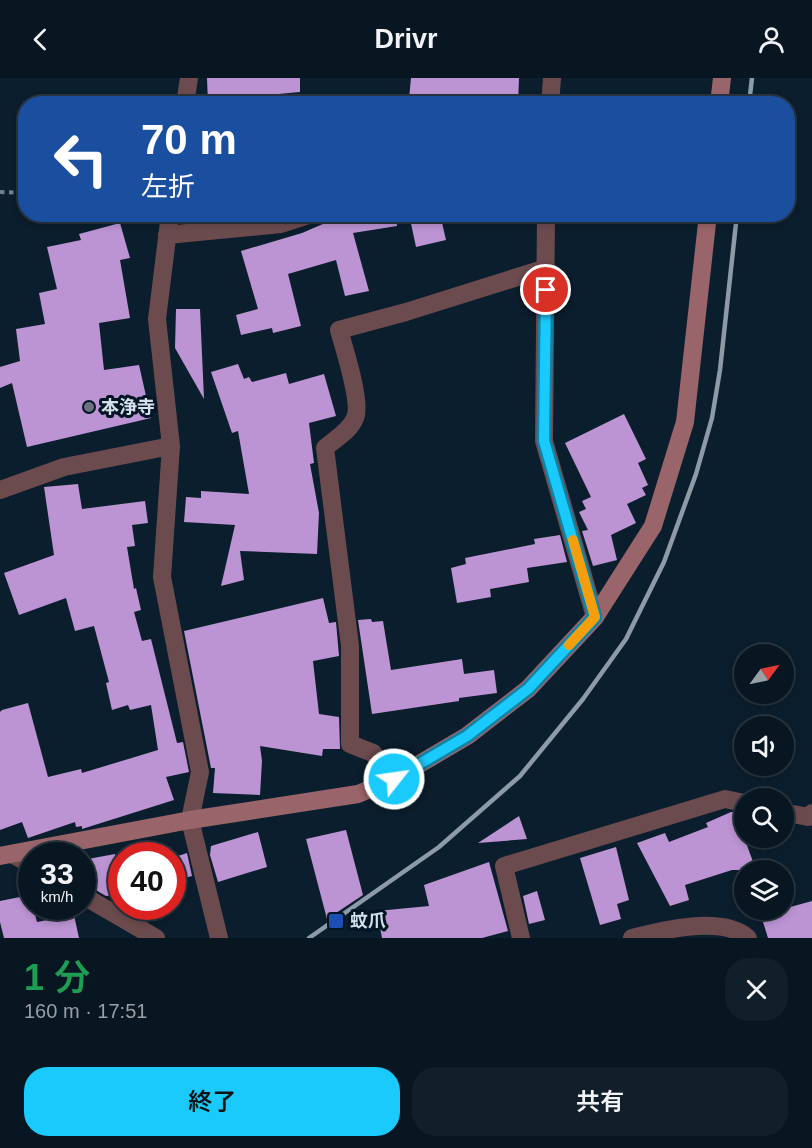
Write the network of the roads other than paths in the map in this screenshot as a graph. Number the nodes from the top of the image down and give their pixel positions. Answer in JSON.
{"nodes":[{"id":1,"x":189,"y":78,"type":"edge"},
{"id":2,"x":552,"y":78,"type":"edge"},
{"id":3,"x":722,"y":78,"type":"edge"},
{"id":4,"x":186,"y":96,"type":"edge"},
{"id":5,"x":551,"y":96,"type":"edge"},
{"id":6,"x":719,"y":96,"type":"edge"},
{"id":7,"x":169,"y":222,"type":"edge"},
{"id":8,"x":287,"y":222,"type":"edge"},
{"id":9,"x":546,"y":222,"type":"edge"},
{"id":10,"x":707,"y":222,"type":"edge"},
{"id":11,"x":167,"y":235,"type":"junction"},
{"id":12,"x":546,"y":268,"type":"junction"},
{"id":13,"x":171,"y":446,"type":"junction"},
{"id":14,"x":0,"y":490,"type":"edge"},
{"id":15,"x":595,"y":617,"type":"junction"},
{"id":16,"x":394,"y":779,"type":"junction"},
{"id":17,"x":734,"y":801,"type":"edge"},
{"id":18,"x":812,"y":813,"type":"edge"},
{"id":19,"x":794,"y":814,"type":"edge"},
{"id":20,"x":190,"y":820,"type":"junction"},
{"id":21,"x":6,"y":855,"type":"edge"},
{"id":22,"x":96,"y":903,"type":"edge"},
{"id":23,"x":156,"y":938,"type":"edge"},
{"id":24,"x":219,"y":938,"type":"edge"},
{"id":25,"x":520,"y":938,"type":"edge"},
{"id":26,"x":632,"y":938,"type":"edge"},
{"id":27,"x":748,"y":938,"type":"edge"}],
"edges":[{"from":1,"to":4,"type":"street"},
{"from":2,"to":5,"type":"street"},
{"from":3,"to":6,"type":"street"},
{"from":7,"to":11,"type":"street"},
{"from":8,"to":11,"type":"street"},
{"from":9,"to":12,"type":"street"},
{"from":10,"to":15,"type":"street"},
{"from":11,"to":13,"type":"street"},
{"from":12,"to":15,"type":"street"},
{"from":12,"to":16,"type":"street"},
{"from":13,"to":14,"type":"street"},
{"from":13,"to":20,"type":"street"},
{"from":15,"to":16,"type":"street"},
{"from":16,"to":20,"type":"street"},
{"from":17,"to":25,"type":"street"},
{"from":18,"to":19,"type":"street"},
{"from":20,"to":21,"type":"street"},
{"from":20,"to":24,"type":"street"},
{"from":22,"to":23,"type":"street"},
{"from":26,"to":27,"type":"street"}]}
